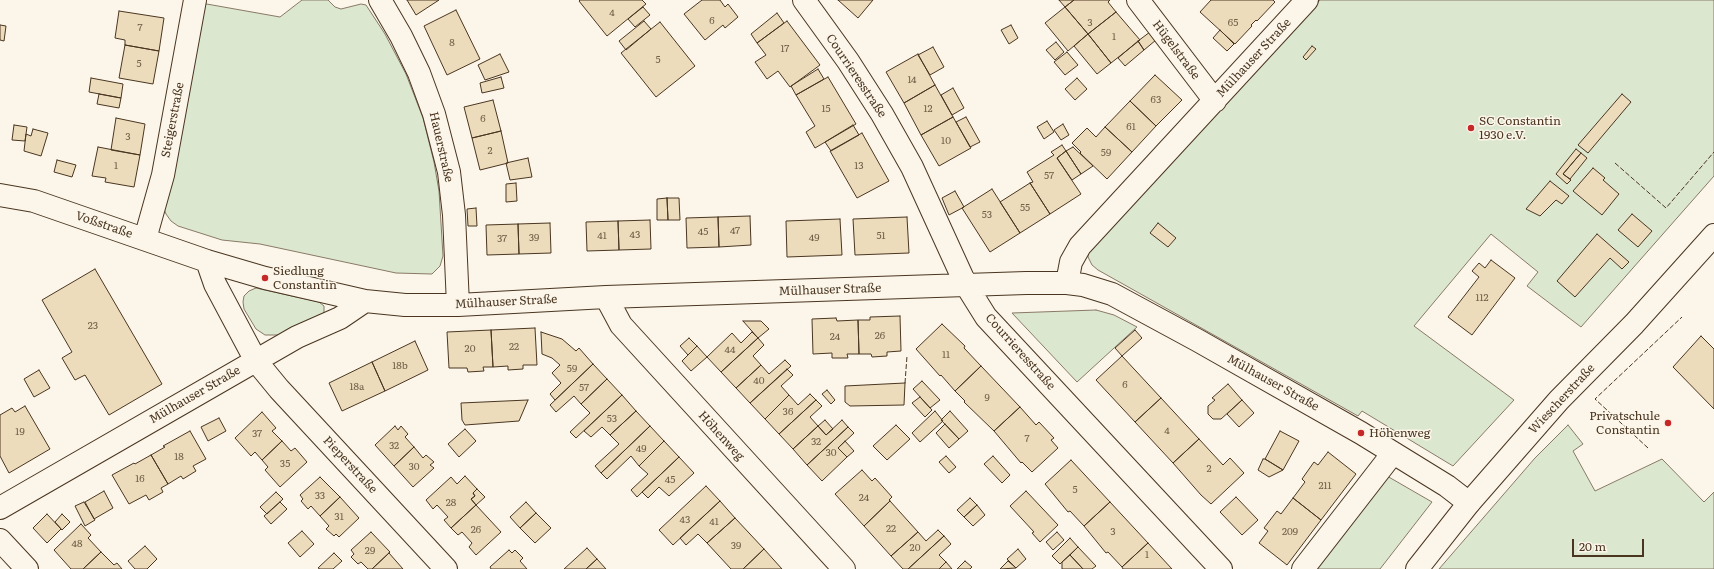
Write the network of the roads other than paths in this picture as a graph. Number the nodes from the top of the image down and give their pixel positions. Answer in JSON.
{"nodes":[{"id":1,"x":195,"y":0,"type":"edge"},
{"id":2,"x":380,"y":0,"type":"edge"},
{"id":3,"x":804,"y":0,"type":"edge"},
{"id":4,"x":1138,"y":0,"type":"edge"},
{"id":5,"x":1307,"y":0,"type":"edge"},
{"id":6,"x":1215,"y":101,"type":"junction"},
{"id":7,"x":0,"y":195,"type":"edge"},
{"id":8,"x":1714,"y":235,"type":"edge"},
{"id":9,"x":145,"y":239,"type":"junction"},
{"id":10,"x":207,"y":261,"type":"junction"},
{"id":11,"x":1067,"y":283,"type":"junction"},
{"id":12,"x":966,"y":285,"type":"junction"},
{"id":13,"x":606,"y":297,"type":"junction"},
{"id":14,"x":365,"y":301,"type":"junction"},
{"id":15,"x":458,"y":305,"type":"junction"},
{"id":16,"x":256,"y":361,"type":"junction"},
{"id":17,"x":1393,"y":453,"type":"junction"},
{"id":18,"x":1469,"y":503,"type":"junction"},
{"id":19,"x":0,"y":508,"type":"edge"},
{"id":20,"x":0,"y":540,"type":"edge"},
{"id":21,"x":27,"y":569,"type":"edge"},
{"id":22,"x":446,"y":569,"type":"edge"},
{"id":23,"x":844,"y":569,"type":"edge"},
{"id":24,"x":1221,"y":569,"type":"edge"},
{"id":25,"x":1303,"y":569,"type":"edge"},
{"id":26,"x":1416,"y":569,"type":"edge"}],
"edges":[{"from":1,"to":9,"type":"street","name":"Steigerstraße"},
{"from":2,"to":15,"type":"street","name":"Hauerstraße"},
{"from":3,"to":12,"type":"street","name":"Courrieresstraße"},
{"from":4,"to":6,"type":"street","name":"Hügelstraße"},
{"from":5,"to":6,"type":"street","name":"Mülhauser Straße"},
{"from":6,"to":11,"type":"street","name":"Mülhauser Straße"},
{"from":7,"to":9,"type":"street","name":"Voßstraße"},
{"from":8,"to":18,"type":"street","name":"Wiescherstraße"},
{"from":9,"to":10,"type":"street","name":"Voßstraße"},
{"from":10,"to":14,"type":"street","name":"Voßstraße"},
{"from":10,"to":16,"type":"street"},
{"from":11,"to":12,"type":"street","name":"Mülhauser Straße"},
{"from":11,"to":17,"type":"street","name":"Mülhauser Straße"},
{"from":12,"to":13,"type":"street","name":"Mülhauser Straße"},
{"from":12,"to":24,"type":"street","name":"Courrieresstraße"},
{"from":13,"to":15,"type":"street","name":"Mülhauser Straße"},
{"from":13,"to":23,"type":"street","name":"Höhenweg"},
{"from":14,"to":15,"type":"street","name":"Mülhauser Straße"},
{"from":14,"to":16,"type":"street","name":"Mülhauser Straße"},
{"from":16,"to":19,"type":"street","name":"Mülhauser Straße"},
{"from":16,"to":22,"type":"street","name":"Pieperstraße"},
{"from":17,"to":18,"type":"street","name":"Mülhauser Straße"},
{"from":17,"to":25,"type":"street"},
{"from":18,"to":26,"type":"street","name":"Wiescherstraße"},
{"from":20,"to":21,"type":"street"}]}
